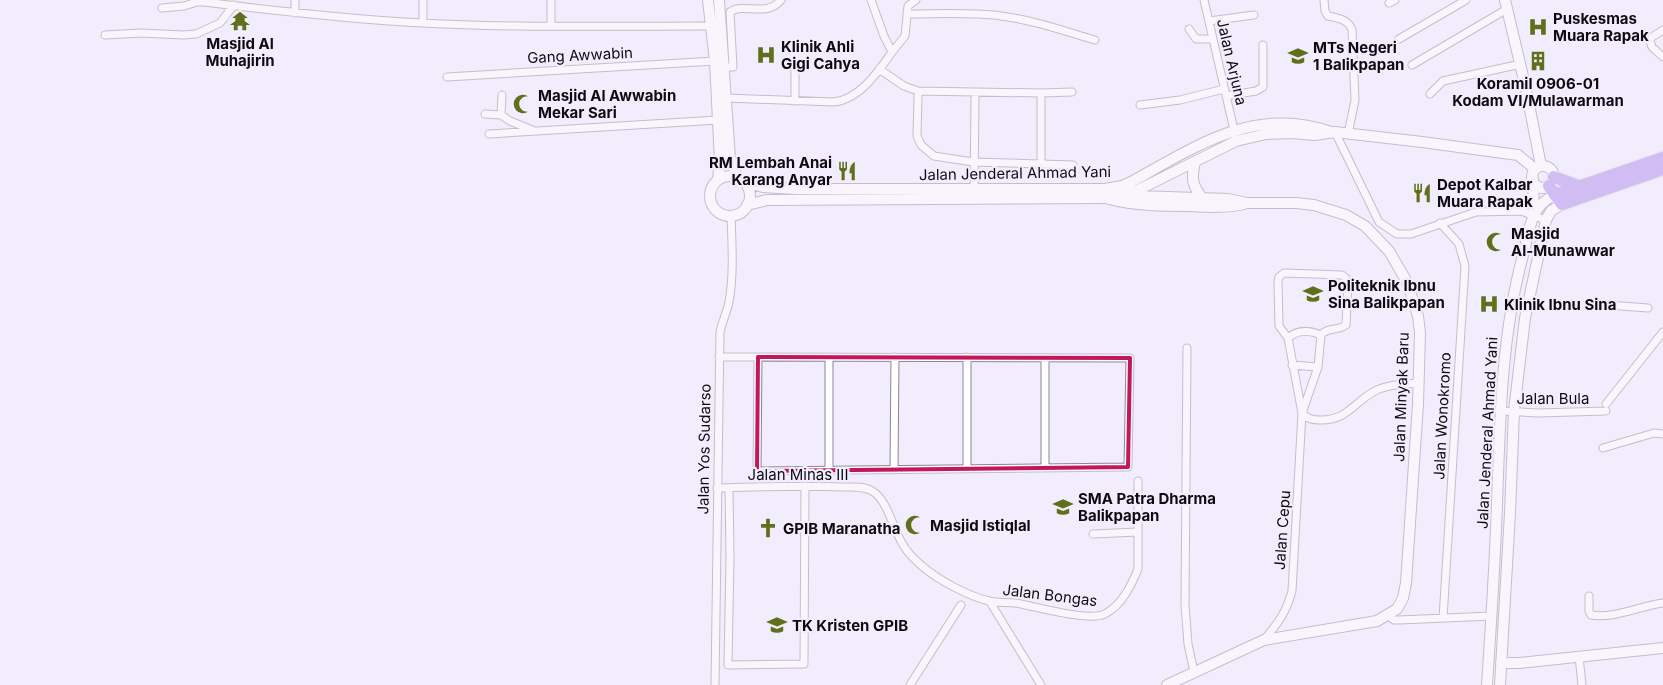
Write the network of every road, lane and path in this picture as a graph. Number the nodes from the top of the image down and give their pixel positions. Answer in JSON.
{"nodes":[{"id":1,"x":296,"y":0,"type":"edge"},
{"id":2,"x":422,"y":0,"type":"edge"},
{"id":3,"x":551,"y":0,"type":"edge"},
{"id":4,"x":708,"y":0,"type":"edge"},
{"id":5,"x":719,"y":0,"type":"edge"},
{"id":6,"x":780,"y":0,"type":"edge"},
{"id":7,"x":871,"y":0,"type":"edge"},
{"id":8,"x":916,"y":0,"type":"edge"},
{"id":9,"x":1204,"y":0,"type":"edge"},
{"id":10,"x":1324,"y":0,"type":"edge"},
{"id":11,"x":1466,"y":0,"type":"edge"},
{"id":12,"x":184,"y":3,"type":"edge"},
{"id":13,"x":234,"y":5,"type":"junction"},
{"id":14,"x":1506,"y":5,"type":"edge"},
{"id":15,"x":162,"y":8,"type":"dead end"},
{"id":16,"x":295,"y":13,"type":"junction"},
{"id":17,"x":907,"y":14,"type":"junction"},
{"id":18,"x":1254,"y":15,"type":"dead end"},
{"id":19,"x":1209,"y":21,"type":"junction"},
{"id":20,"x":423,"y":23,"type":"junction"},
{"id":21,"x":551,"y":26,"type":"junction"},
{"id":22,"x":710,"y":26,"type":"junction"},
{"id":23,"x":1189,"y":29,"type":"dead end"},
{"id":24,"x":1663,"y":30,"type":"edge"},
{"id":25,"x":105,"y":36,"type":"dead end"},
{"id":26,"x":1212,"y":39,"type":"junction"},
{"id":27,"x":1399,"y":39,"type":"dead end"},
{"id":28,"x":1095,"y":40,"type":"dead end"},
{"id":29,"x":1263,"y":45,"type":"dead end"},
{"id":30,"x":892,"y":52,"type":"junction"},
{"id":31,"x":1663,"y":57,"type":"edge"},
{"id":32,"x":719,"y":64,"type":"junction"},
{"id":33,"x":1521,"y":64,"type":"junction"},
{"id":34,"x":1412,"y":65,"type":"dead end"},
{"id":35,"x":796,"y":66,"type":"dead end"},
{"id":36,"x":880,"y":68,"type":"junction"},
{"id":37,"x":447,"y":77,"type":"dead end"},
{"id":38,"x":1072,"y":92,"type":"dead end"},
{"id":39,"x":1430,"y":94,"type":"dead end"},
{"id":40,"x":502,"y":95,"type":"dead end"},
{"id":41,"x":1226,"y":95,"type":"junction"},
{"id":42,"x":918,"y":96,"type":"dead end"},
{"id":43,"x":975,"y":96,"type":"dead end"},
{"id":44,"x":726,"y":98,"type":"junction"},
{"id":45,"x":1041,"y":98,"type":"dead end"},
{"id":46,"x":795,"y":100,"type":"junction"},
{"id":47,"x":1140,"y":105,"type":"dead end"},
{"id":48,"x":485,"y":114,"type":"dead end"},
{"id":49,"x":501,"y":115,"type":"junction"},
{"id":50,"x":718,"y":120,"type":"junction"},
{"id":51,"x":1234,"y":130,"type":"junction"},
{"id":52,"x":534,"y":131,"type":"junction"},
{"id":53,"x":1334,"y":132,"type":"junction"},
{"id":54,"x":489,"y":134,"type":"dead end"},
{"id":55,"x":1348,"y":134,"type":"junction"},
{"id":56,"x":1663,"y":158,"type":"edge"},
{"id":57,"x":1195,"y":162,"type":"junction"},
{"id":58,"x":973,"y":164,"type":"junction"},
{"id":59,"x":1041,"y":164,"type":"junction"},
{"id":60,"x":1074,"y":165,"type":"dead end"},
{"id":61,"x":1663,"y":169,"type":"edge"},
{"id":62,"x":1536,"y":170,"type":"junction"},
{"id":63,"x":718,"y":179,"type":"junction"},
{"id":64,"x":740,"y":179,"type":"junction"},
{"id":65,"x":1555,"y":190,"type":"junction"},
{"id":66,"x":1107,"y":193,"type":"junction"},
{"id":67,"x":974,"y":194,"type":"junction"},
{"id":68,"x":1123,"y":195,"type":"junction"},
{"id":69,"x":1202,"y":198,"type":"junction"},
{"id":70,"x":1247,"y":203,"type":"junction"},
{"id":71,"x":747,"y":205,"type":"junction"},
{"id":72,"x":1534,"y":215,"type":"junction"},
{"id":73,"x":731,"y":216,"type":"junction"},
{"id":74,"x":1546,"y":220,"type":"junction"},
{"id":75,"x":1440,"y":223,"type":"junction"},
{"id":76,"x":1608,"y":305,"type":"dead end"},
{"id":77,"x":1648,"y":308,"type":"dead end"},
{"id":78,"x":1663,"y":332,"type":"edge"},
{"id":79,"x":1321,"y":335,"type":"junction"},
{"id":80,"x":1288,"y":338,"type":"junction"},
{"id":81,"x":1187,"y":348,"type":"dead end"},
{"id":82,"x":719,"y":357,"type":"junction"},
{"id":83,"x":758,"y":357,"type":"junction"},
{"id":84,"x":829,"y":357,"type":"junction"},
{"id":85,"x":895,"y":357,"type":"junction"},
{"id":86,"x":967,"y":357,"type":"junction"},
{"id":87,"x":1046,"y":358,"type":"junction"},
{"id":88,"x":1292,"y":365,"type":"junction"},
{"id":89,"x":1318,"y":367,"type":"junction"},
{"id":90,"x":1419,"y":383,"type":"junction"},
{"id":91,"x":1500,"y":411,"type":"junction"},
{"id":92,"x":1514,"y":411,"type":"junction"},
{"id":93,"x":1302,"y":414,"type":"junction"},
{"id":94,"x":1663,"y":434,"type":"edge"},
{"id":95,"x":1603,"y":448,"type":"dead end"},
{"id":96,"x":1046,"y":468,"type":"junction"},
{"id":97,"x":966,"y":469,"type":"junction"},
{"id":98,"x":829,"y":470,"type":"junction"},
{"id":99,"x":894,"y":470,"type":"junction"},
{"id":100,"x":1138,"y":481,"type":"dead end"},
{"id":101,"x":805,"y":486,"type":"junction"},
{"id":102,"x":717,"y":488,"type":"junction"},
{"id":103,"x":729,"y":488,"type":"junction"},
{"id":104,"x":877,"y":495,"type":"joint"},
{"id":105,"x":1138,"y":532,"type":"junction"},
{"id":106,"x":1093,"y":534,"type":"dead end"},
{"id":107,"x":1589,"y":596,"type":"dead end"},
{"id":108,"x":990,"y":602,"type":"junction"},
{"id":109,"x":1663,"y":602,"type":"edge"},
{"id":110,"x":960,"y":605,"type":"dead end"},
{"id":111,"x":1399,"y":605,"type":"junction"},
{"id":112,"x":1387,"y":615,"type":"junction"},
{"id":113,"x":1491,"y":616,"type":"junction"},
{"id":114,"x":1443,"y":618,"type":"junction"},
{"id":115,"x":1372,"y":621,"type":"junction"},
{"id":116,"x":1264,"y":640,"type":"junction"},
{"id":117,"x":1663,"y":648,"type":"edge"},
{"id":118,"x":1580,"y":656,"type":"junction"},
{"id":119,"x":1501,"y":664,"type":"junction"},
{"id":120,"x":1194,"y":672,"type":"junction"},
{"id":121,"x":715,"y":685,"type":"edge"},
{"id":122,"x":910,"y":685,"type":"edge"},
{"id":123,"x":1041,"y":685,"type":"edge"},
{"id":124,"x":1167,"y":685,"type":"edge"},
{"id":125,"x":1487,"y":685,"type":"edge"},
{"id":126,"x":1500,"y":685,"type":"edge"},
{"id":127,"x":1582,"y":685,"type":"edge"}],
"edges":[{"from":1,"to":16,"type":"street"},
{"from":2,"to":20,"type":"street"},
{"from":3,"to":21,"type":"street"},
{"from":4,"to":22,"type":"main road"},
{"from":5,"to":32,"type":"main road"},
{"from":6,"to":32,"type":"street"},
{"from":7,"to":30,"type":"street"},
{"from":8,"to":17,"type":"street"},
{"from":9,"to":19,"type":"street","name":"Jalan Arjuna"},
{"from":10,"to":55,"type":"street"},
{"from":11,"to":27,"type":"street"},
{"from":12,"to":13,"type":"street"},
{"from":12,"to":15,"type":"street"},
{"from":13,"to":16,"type":"street"},
{"from":13,"to":25,"type":"street"},
{"from":14,"to":33,"type":"main road"},
{"from":14,"to":34,"type":"street"},
{"from":16,"to":20,"type":"street"},
{"from":17,"to":28,"type":"street"},
{"from":17,"to":30,"type":"street"},
{"from":18,"to":19,"type":"street"},
{"from":19,"to":26,"type":"street","name":"Jalan Arjuna"},
{"from":20,"to":21,"type":"street"},
{"from":21,"to":22,"type":"street"},
{"from":22,"to":32,"type":"main road"},
{"from":23,"to":26,"type":"street"},
{"from":24,"to":31,"type":"street"},
{"from":26,"to":41,"type":"street","name":"Jalan Arjuna"},
{"from":29,"to":41,"type":"street"},
{"from":30,"to":36,"type":"street"},
{"from":32,"to":37,"type":"street","name":"Gang Awwabin"},
{"from":32,"to":44,"type":"main road"},
{"from":32,"to":50,"type":"main road"},
{"from":33,"to":39,"type":"street"},
{"from":33,"to":62,"type":"main road"},
{"from":35,"to":46,"type":"street"},
{"from":36,"to":38,"type":"street"},
{"from":36,"to":46,"type":"street"},
{"from":40,"to":49,"type":"street"},
{"from":41,"to":47,"type":"street"},
{"from":41,"to":51,"type":"street","name":"Jalan Arjuna"},
{"from":42,"to":58,"type":"street"},
{"from":43,"to":58,"type":"street"},
{"from":44,"to":46,"type":"street"},
{"from":44,"to":64,"type":"main road"},
{"from":45,"to":59,"type":"street"},
{"from":48,"to":49,"type":"street"},
{"from":49,"to":52,"type":"street"},
{"from":50,"to":52,"type":"street"},
{"from":50,"to":63,"type":"main road"},
{"from":51,"to":53,"type":"main road","name":"Jalan Jenderal Ahmad Yani"},
{"from":51,"to":66,"type":"main road","name":"Jalan Jenderal Ahmad Yani"},
{"from":52,"to":54,"type":"street"},
{"from":53,"to":55,"type":"main road","name":"Jalan Jenderal Ahmad Yani"},
{"from":53,"to":57,"type":"main road","name":"Jalan Jenderal Ahmad Yani"},
{"from":53,"to":75,"type":"street"},
{"from":55,"to":62,"type":"main road","name":"Jalan Jenderal Ahmad Yani"},
{"from":56,"to":65,"type":"highway"},
{"from":57,"to":68,"type":"main road","name":"Jalan Jenderal Ahmad Yani"},
{"from":57,"to":69,"type":"main road"},
{"from":58,"to":59,"type":"street"},
{"from":58,"to":67,"type":"street"},
{"from":59,"to":60,"type":"street"},
{"from":61,"to":65,"type":"highway"},
{"from":62,"to":65,"type":"main road"},
{"from":62,"to":65,"type":"main road"},
{"from":62,"to":72,"type":"main road"},
{"from":63,"to":64,"type":"main road"},
{"from":63,"to":73,"type":"main road"},
{"from":64,"to":67,"type":"main road","name":"Jalan Jenderal Ahmad Yani"},
{"from":64,"to":71,"type":"main road"},
{"from":65,"to":72,"type":"main road","name":"Jalan Jenderal Ahmad Yani"},
{"from":65,"to":74,"type":"main road"},
{"from":66,"to":67,"type":"main road","name":"Jalan Jenderal Ahmad Yani"},
{"from":66,"to":68,"type":"main road","name":"Jalan Minyak Baru"},
{"from":66,"to":70,"type":"main road"},
{"from":67,"to":71,"type":"main road","name":"Jalan Jenderal Ahmad Yani"},
{"from":68,"to":69,"type":"main road","name":"Jalan Minyak Baru"},
{"from":69,"to":70,"type":"main road","name":"Jalan Minyak Baru"},
{"from":70,"to":90,"type":"main road","name":"Jalan Minyak Baru"},
{"from":71,"to":73,"type":"main road"},
{"from":72,"to":74,"type":"street"},
{"from":72,"to":75,"type":"street"},
{"from":72,"to":91,"type":"main road","name":"Jalan Jenderal Ahmad Yani"},
{"from":73,"to":82,"type":"street","name":"Jalan Yos Sudarso"},
{"from":74,"to":92,"type":"main road","name":"Jalan Jenderal Ahmad Yani"},
{"from":75,"to":114,"type":"street","name":"Jalan Wonokromo"},
{"from":76,"to":77,"type":"street"},
{"from":78,"to":92,"type":"street","name":"Jalan Bula"},
{"from":79,"to":80,"type":"street"},
{"from":79,"to":80,"type":"street","name":"Jalan Cepu"},
{"from":79,"to":89,"type":"street","name":"Jalan Cepu"},
{"from":80,"to":88,"type":"street","name":"Jalan Cepu"},
{"from":81,"to":120,"type":"street"},
{"from":82,"to":83,"type":"street"},
{"from":82,"to":102,"type":"street","name":"Jalan Yos Sudarso"},
{"from":83,"to":84,"type":"street"},
{"from":83,"to":98,"type":"street"},
{"from":84,"to":85,"type":"street"},
{"from":84,"to":98,"type":"street"},
{"from":85,"to":86,"type":"street"},
{"from":85,"to":99,"type":"street"},
{"from":86,"to":87,"type":"street"},
{"from":86,"to":97,"type":"street"},
{"from":87,"to":96,"type":"street"},
{"from":87,"to":96,"type":"street"},
{"from":88,"to":89,"type":"street"},
{"from":88,"to":93,"type":"street","name":"Jalan Cepu"},
{"from":89,"to":93,"type":"street","name":"Jalan Cepu"},
{"from":90,"to":93,"type":"street"},
{"from":90,"to":111,"type":"main road","name":"Jalan Minyak Baru"},
{"from":91,"to":92,"type":"street","name":"Jalan Bula"},
{"from":91,"to":113,"type":"main road","name":"Jalan Jenderal Ahmad Yani"},
{"from":92,"to":119,"type":"main road","name":"Jalan Jenderal Ahmad Yani"},
{"from":93,"to":116,"type":"street","name":"Jalan Cepu"},
{"from":94,"to":95,"type":"street"},
{"from":96,"to":97,"type":"street"},
{"from":97,"to":99,"type":"street"},
{"from":98,"to":99,"type":"street"},
{"from":100,"to":105,"type":"street","name":"Jalan Bongas"},
{"from":101,"to":103,"type":"street","name":"Jalan Minas III"},
{"from":101,"to":103,"type":"street"},
{"from":101,"to":104,"type":"street","name":"Jalan Minas III"},
{"from":102,"to":103,"type":"street","name":"Jalan Minas III"},
{"from":102,"to":121,"type":"street","name":"Jalan Yos Sudarso"},
{"from":104,"to":108,"type":"street","name":"Jalan Bongas"},
{"from":105,"to":106,"type":"street"},
{"from":105,"to":108,"type":"street","name":"Jalan Bongas"},
{"from":107,"to":109,"type":"street"},
{"from":108,"to":123,"type":"street"},
{"from":110,"to":122,"type":"street"},
{"from":111,"to":112,"type":"main road"},
{"from":111,"to":115,"type":"main road"},
{"from":112,"to":114,"type":"street"},
{"from":112,"to":115,"type":"main road"},
{"from":113,"to":114,"type":"street"},
{"from":113,"to":125,"type":"main road","name":"Jalan Jenderal Ahmad Yani"},
{"from":115,"to":116,"type":"main road"},
{"from":116,"to":120,"type":"main road"},
{"from":117,"to":118,"type":"main road"},
{"from":118,"to":119,"type":"main road"},
{"from":118,"to":127,"type":"street"},
{"from":119,"to":126,"type":"main road","name":"Jalan Jenderal Ahmad Yani"},
{"from":120,"to":124,"type":"main road"}]}
